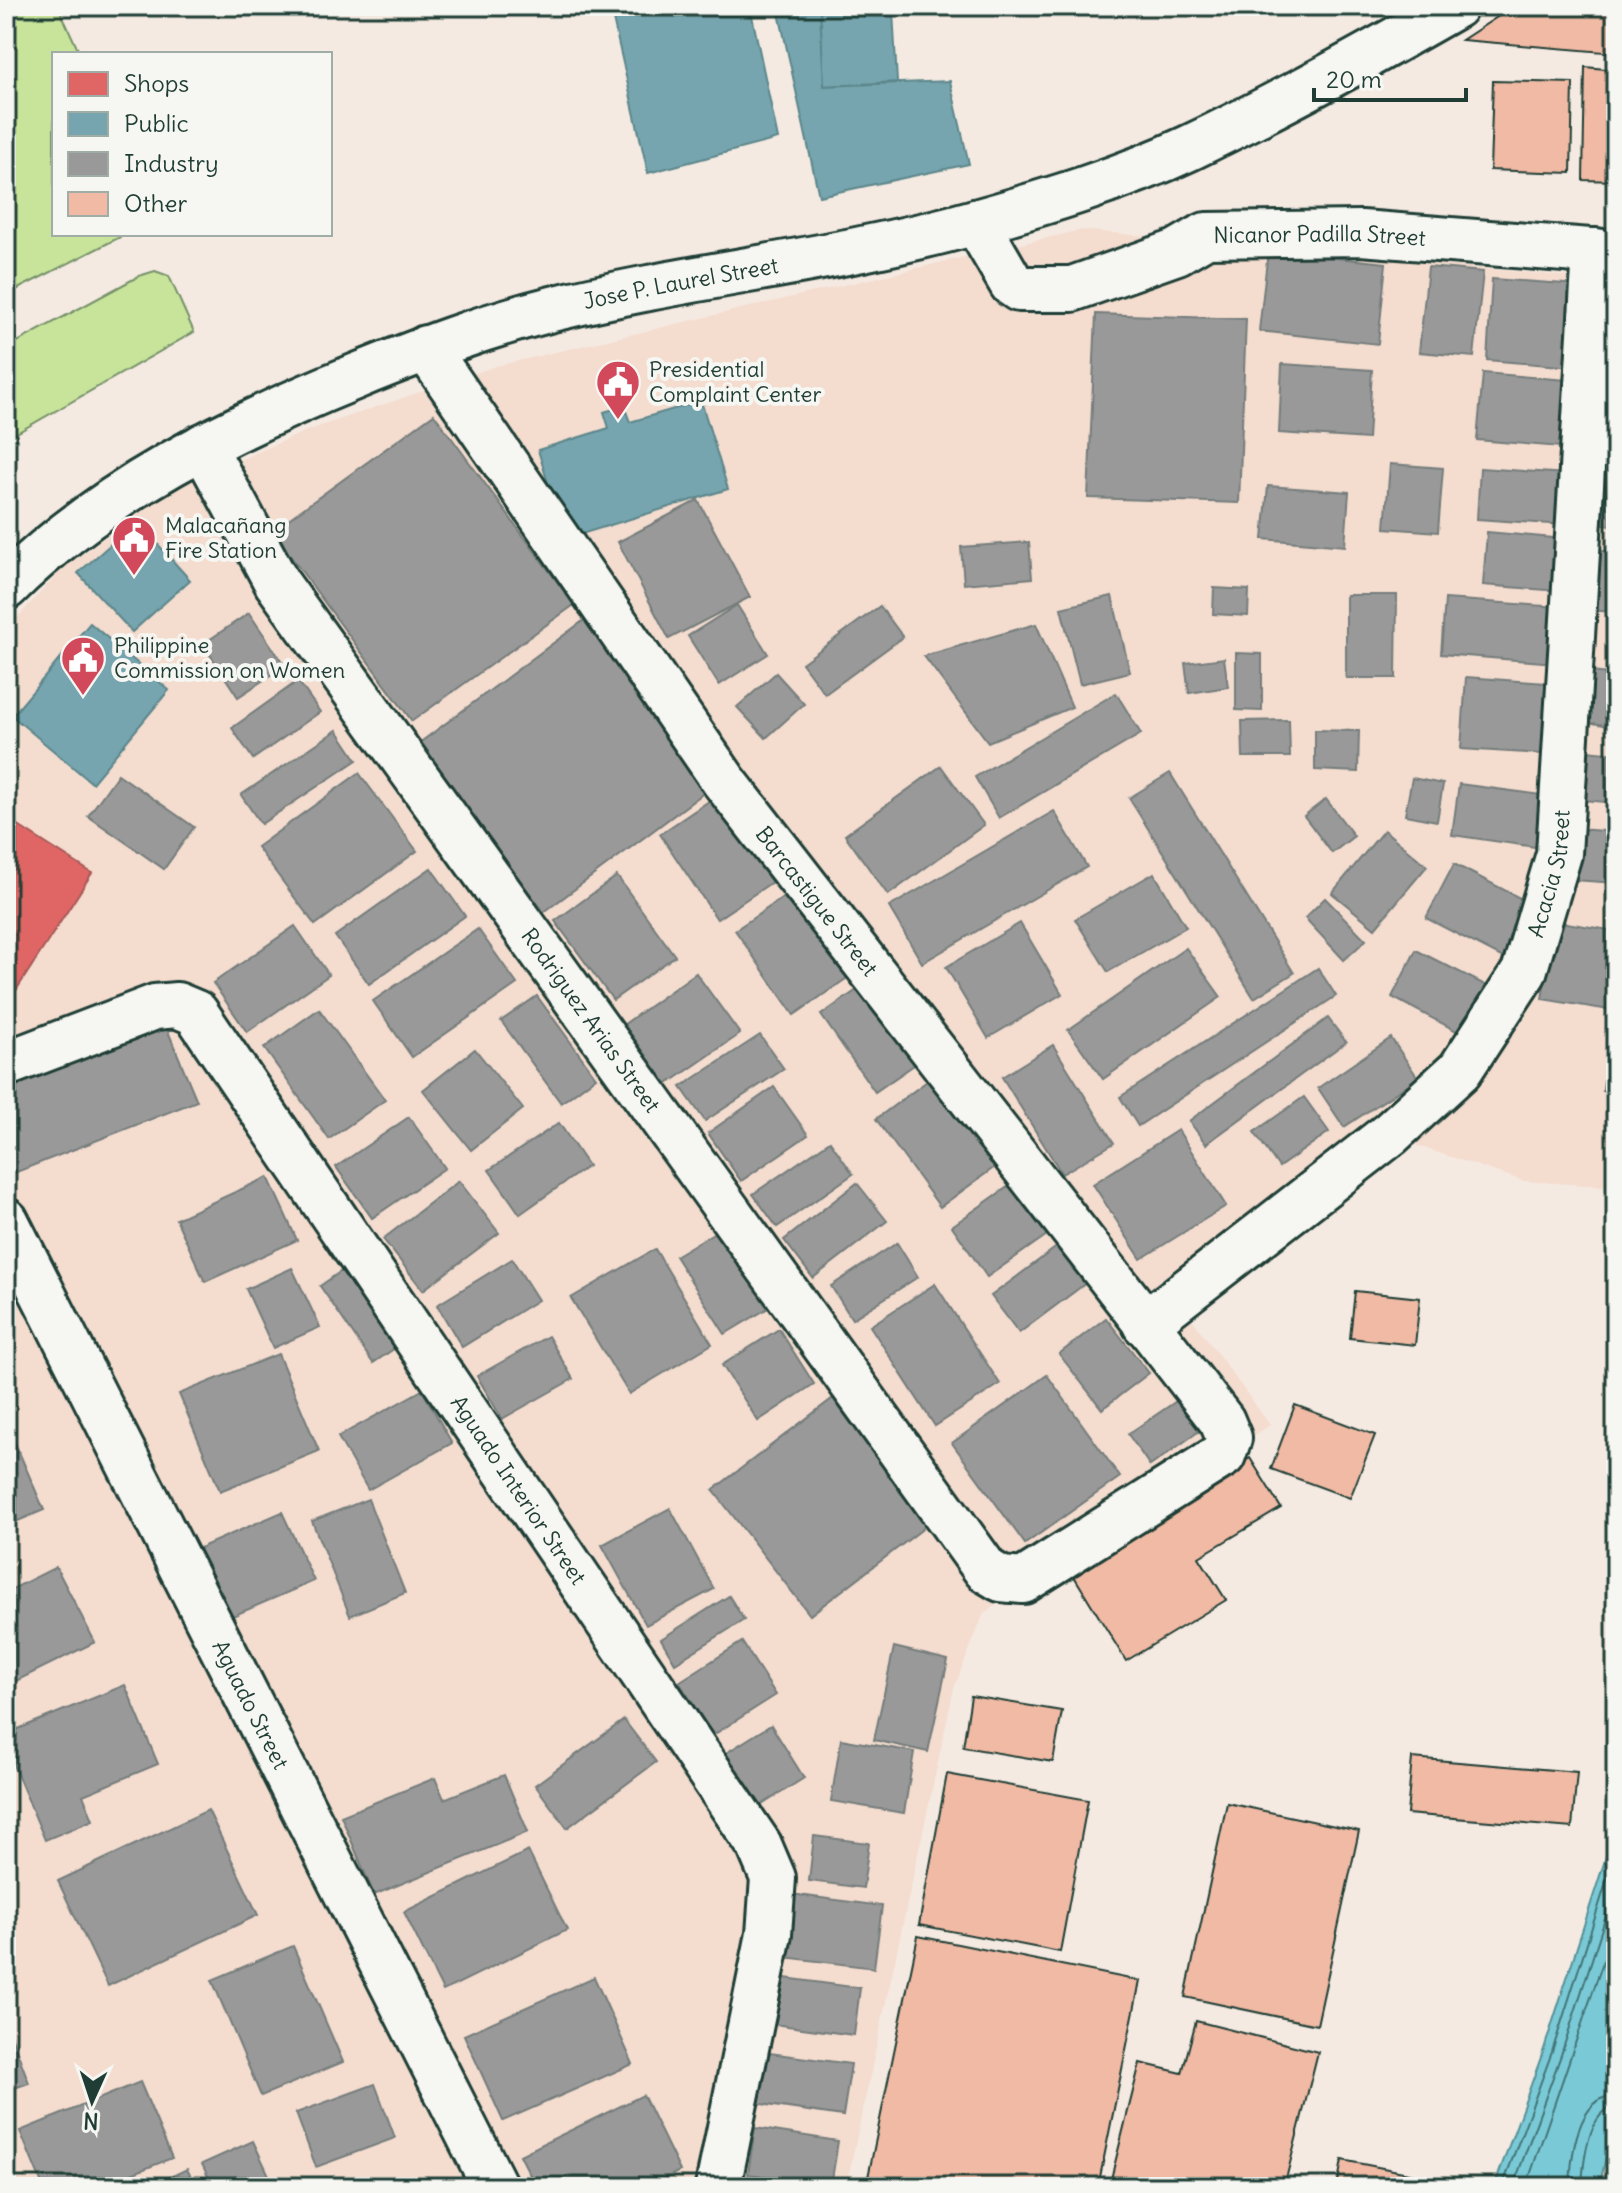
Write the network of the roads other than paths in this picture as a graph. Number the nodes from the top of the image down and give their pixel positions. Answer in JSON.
{"nodes":[{"id":1,"x":1455,"y":6,"type":"edge"},
{"id":2,"x":976,"y":222,"type":"junction"},
{"id":3,"x":1606,"y":252,"type":"edge"},
{"id":4,"x":426,"y":348,"type":"junction"},
{"id":5,"x":203,"y":446,"type":"junction"},
{"id":6,"x":6,"y":587,"type":"edge"},
{"id":7,"x":6,"y":1064,"type":"edge"},
{"id":8,"x":6,"y":1221,"type":"edge"},
{"id":9,"x":1145,"y":1324,"type":"junction"},
{"id":10,"x":1229,"y":1438,"type":"joint"},
{"id":11,"x":495,"y":2187,"type":"edge"},
{"id":12,"x":718,"y":2187,"type":"edge"}],
"edges":[{"from":1,"to":2,"type":"street","name":"Jose P. Laurel Street"},
{"from":2,"to":3,"type":"street","name":"Nicanor Padilla Street"},
{"from":2,"to":4,"type":"street","name":"Jose P. Laurel Street"},
{"from":3,"to":9,"type":"street","name":"Acacia Street"},
{"from":4,"to":5,"type":"street","name":"Jose P. Laurel Street"},
{"from":4,"to":9,"type":"street","name":"Barcastigue Street"},
{"from":5,"to":6,"type":"street","name":"Jose P. Laurel Street"},
{"from":5,"to":10,"type":"street","name":"Rodriguez Arias Street"},
{"from":7,"to":12,"type":"street","name":"Aguado Interior Street"},
{"from":8,"to":11,"type":"street","name":"Aguado Street"},
{"from":9,"to":10,"type":"street","name":"Barcastigue Street"}]}
